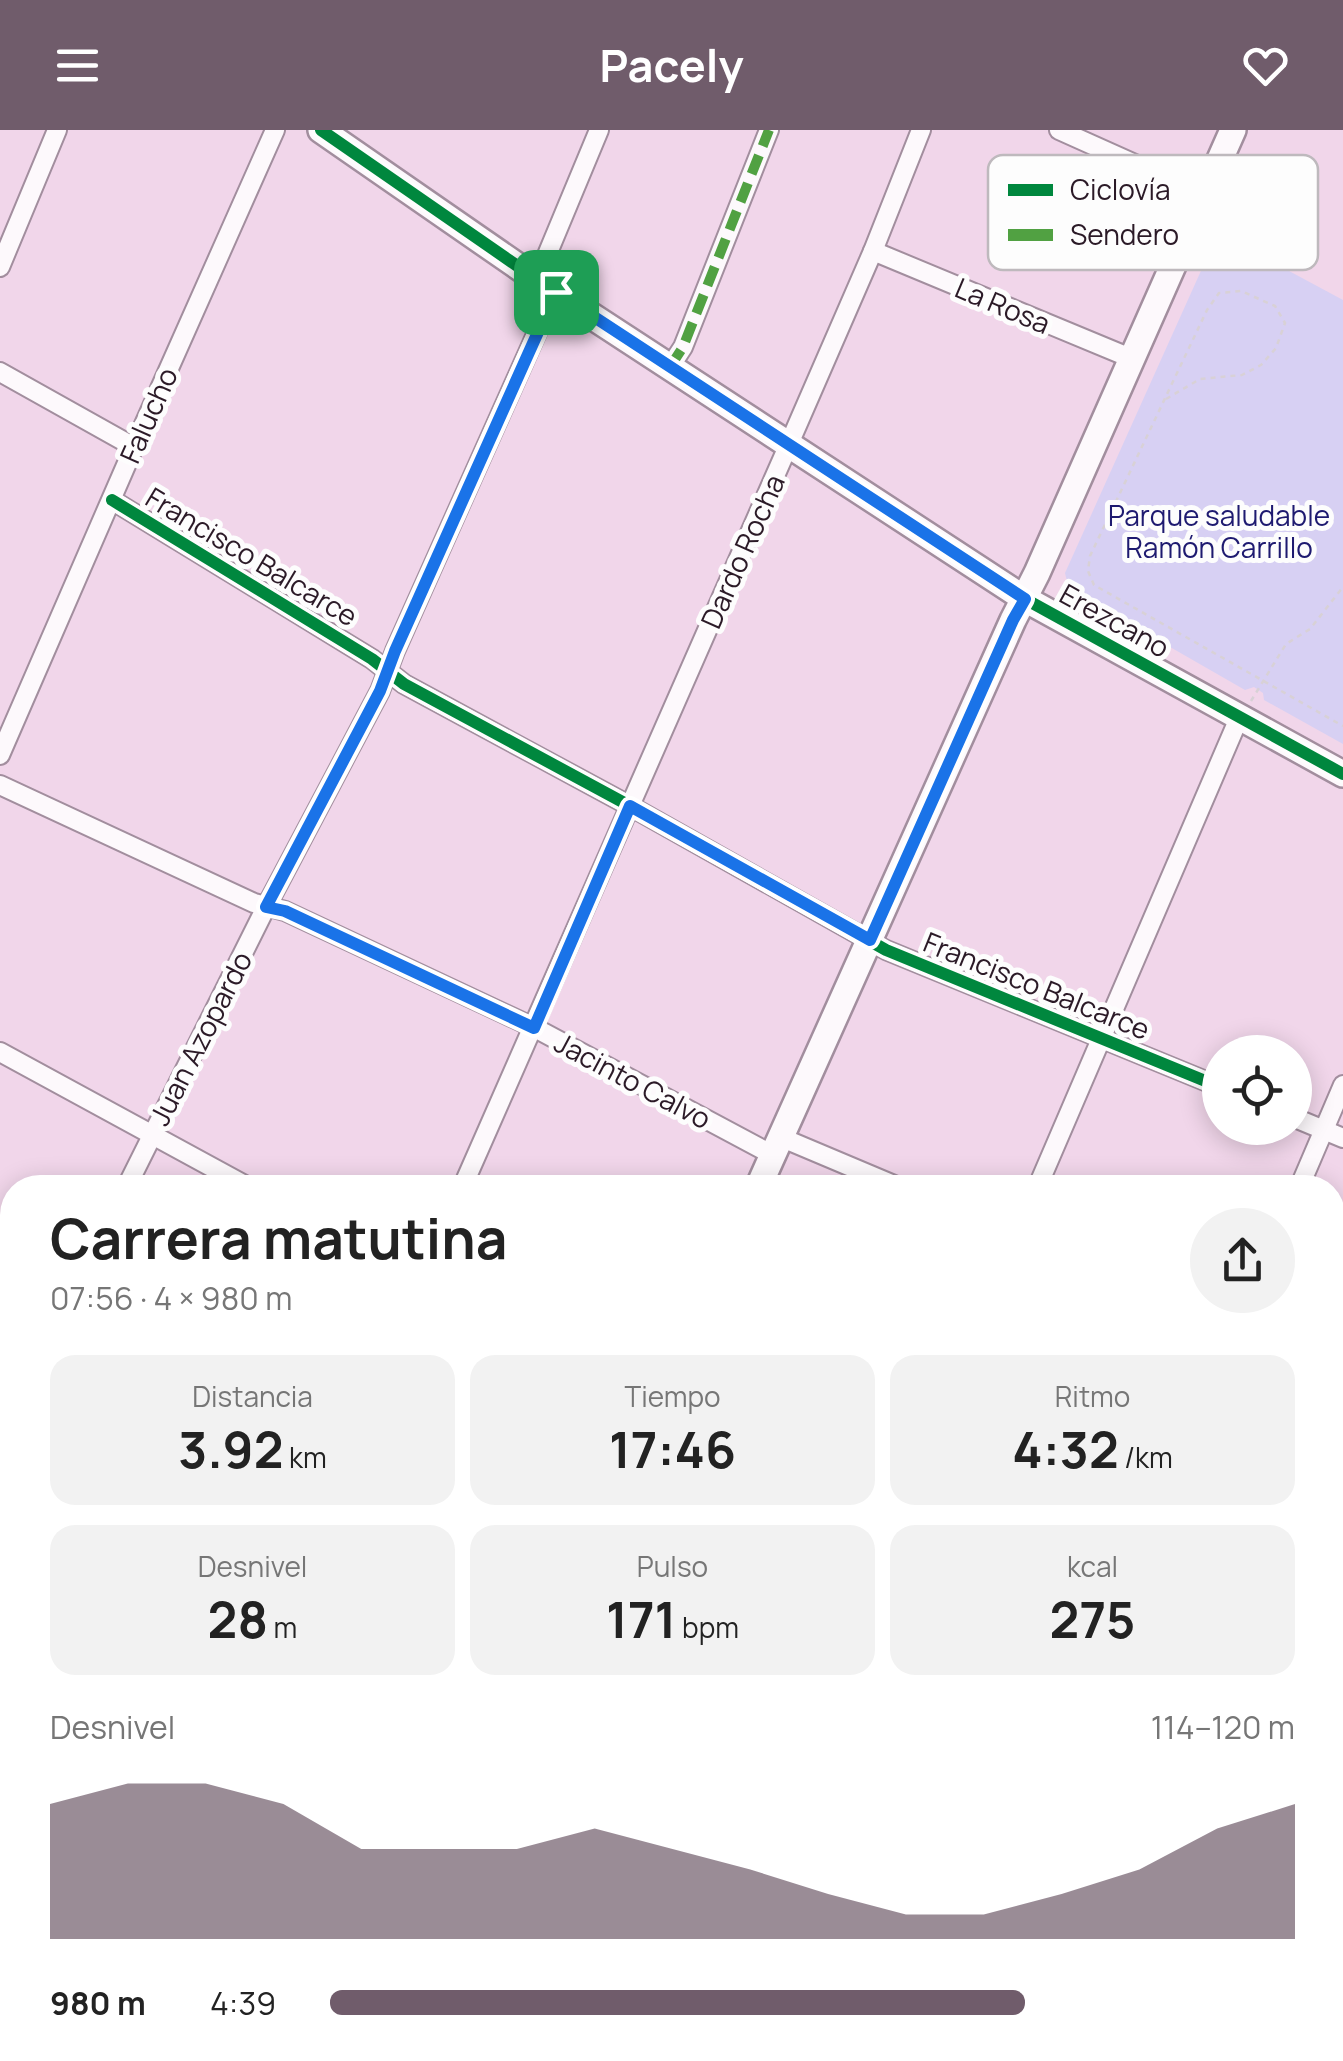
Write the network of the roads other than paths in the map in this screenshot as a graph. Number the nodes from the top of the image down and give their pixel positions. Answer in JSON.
{"nodes":[{"id":1,"x":58,"y":130,"type":"edge"},
{"id":2,"x":275,"y":130,"type":"edge"},
{"id":3,"x":321,"y":130,"type":"edge"},
{"id":4,"x":599,"y":130,"type":"edge"},
{"id":5,"x":770,"y":130,"type":"edge"},
{"id":6,"x":922,"y":130,"type":"edge"},
{"id":7,"x":1059,"y":130,"type":"edge"},
{"id":8,"x":1233,"y":130,"type":"edge"},
{"id":9,"x":1115,"y":155,"type":"edge"},
{"id":10,"x":1222,"y":155,"type":"edge"},
{"id":11,"x":873,"y":251,"type":"junction"},
{"id":12,"x":0,"y":266,"type":"edge"},
{"id":13,"x":1171,"y":270,"type":"edge"},
{"id":14,"x":546,"y":286,"type":"junction"},
{"id":15,"x":1132,"y":359,"type":"junction"},
{"id":16,"x":670,"y":367,"type":"junction"},
{"id":17,"x":0,"y":372,"type":"edge"},
{"id":18,"x":790,"y":444,"type":"junction"},
{"id":19,"x":134,"y":447,"type":"junction"},
{"id":20,"x":112,"y":500,"type":"junction"},
{"id":21,"x":1025,"y":599,"type":"junction"},
{"id":22,"x":387,"y":671,"type":"junction"},
{"id":23,"x":1239,"y":718,"type":"junction"},
{"id":24,"x":0,"y":756,"type":"edge"},
{"id":25,"x":1343,"y":774,"type":"edge"},
{"id":26,"x":0,"y":785,"type":"edge"},
{"id":27,"x":630,"y":806,"type":"junction"},
{"id":28,"x":266,"y":907,"type":"junction"},
{"id":29,"x":870,"y":940,"type":"junction"},
{"id":30,"x":534,"y":1028,"type":"junction"},
{"id":31,"x":1102,"y":1040,"type":"junction"},
{"id":32,"x":0,"y":1052,"type":"edge"},
{"id":33,"x":1202,"y":1080,"type":"edge"},
{"id":34,"x":1343,"y":1084,"type":"edge"},
{"id":35,"x":1312,"y":1125,"type":"edge"},
{"id":36,"x":1323,"y":1129,"type":"junction"},
{"id":37,"x":152,"y":1134,"type":"junction"},
{"id":38,"x":1343,"y":1138,"type":"edge"},
{"id":39,"x":776,"y":1146,"type":"junction"},
{"id":40,"x":132,"y":1175,"type":"edge"},
{"id":41,"x":226,"y":1175,"type":"edge"},
{"id":42,"x":468,"y":1175,"type":"edge"},
{"id":43,"x":764,"y":1175,"type":"edge"},
{"id":44,"x":862,"y":1175,"type":"edge"},
{"id":45,"x":1043,"y":1175,"type":"edge"},
{"id":46,"x":1304,"y":1175,"type":"edge"}],
"edges":[{"from":1,"to":12,"type":"street"},
{"from":2,"to":19,"type":"street","name":"Falucho"},
{"from":3,"to":14,"type":"street","name":"Erezcano"},
{"from":4,"to":14,"type":"street","name":"Juan Azopardo"},
{"from":5,"to":16,"type":"street"},
{"from":6,"to":11,"type":"street","name":"Dardo Rocha"},
{"from":7,"to":9,"type":"street"},
{"from":8,"to":10,"type":"street"},
{"from":11,"to":15,"type":"street","name":"La Rosa"},
{"from":11,"to":18,"type":"street","name":"Dardo Rocha"},
{"from":13,"to":15,"type":"street"},
{"from":14,"to":16,"type":"street","name":"Erezcano"},
{"from":14,"to":22,"type":"street","name":"Juan Azopardo"},
{"from":15,"to":21,"type":"street"},
{"from":16,"to":18,"type":"street","name":"Erezcano"},
{"from":17,"to":19,"type":"street","name":"Francisco Balcarce"},
{"from":18,"to":21,"type":"street","name":"Erezcano"},
{"from":18,"to":27,"type":"street","name":"Dardo Rocha"},
{"from":19,"to":20,"type":"street","name":"Falucho"},
{"from":20,"to":22,"type":"street","name":"Francisco Balcarce"},
{"from":20,"to":24,"type":"street","name":"Falucho"},
{"from":21,"to":23,"type":"street","name":"Erezcano"},
{"from":21,"to":29,"type":"street"},
{"from":22,"to":27,"type":"street","name":"Francisco Balcarce"},
{"from":22,"to":28,"type":"street","name":"Juan Azopardo"},
{"from":23,"to":25,"type":"street","name":"Erezcano"},
{"from":23,"to":31,"type":"street"},
{"from":26,"to":28,"type":"street","name":"Jacinto Calvo"},
{"from":27,"to":29,"type":"street","name":"Francisco Balcarce"},
{"from":27,"to":30,"type":"street","name":"Dardo Rocha"},
{"from":28,"to":30,"type":"street","name":"Jacinto Calvo"},
{"from":28,"to":37,"type":"street","name":"Juan Azopardo"},
{"from":29,"to":31,"type":"street","name":"Francisco Balcarce"},
{"from":29,"to":39,"type":"street"},
{"from":30,"to":39,"type":"street","name":"Jacinto Calvo"},
{"from":30,"to":42,"type":"street","name":"Dardo Rocha"},
{"from":31,"to":33,"type":"street","name":"Francisco Balcarce"},
{"from":31,"to":45,"type":"street"},
{"from":32,"to":37,"type":"street"},
{"from":34,"to":36,"type":"street"},
{"from":35,"to":36,"type":"street"},
{"from":36,"to":38,"type":"street"},
{"from":36,"to":46,"type":"street"},
{"from":37,"to":40,"type":"street","name":"Juan Azopardo"},
{"from":37,"to":41,"type":"street"},
{"from":39,"to":43,"type":"street"},
{"from":39,"to":44,"type":"street","name":"Jacinto Calvo"}]}
